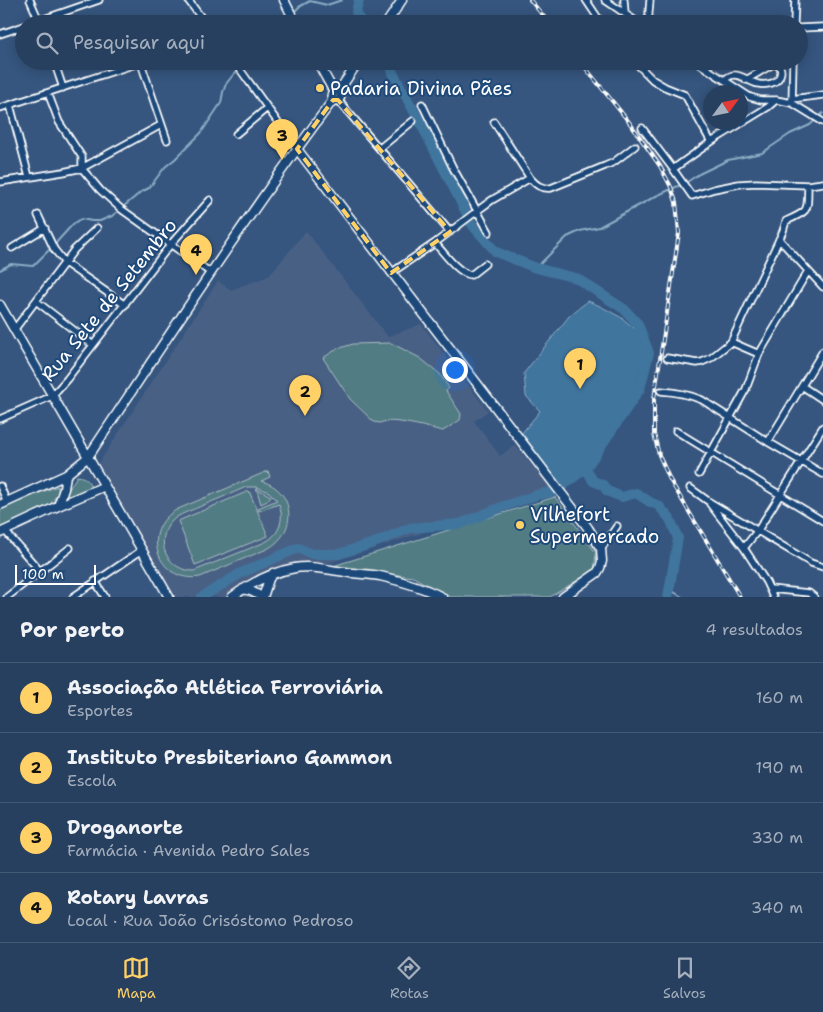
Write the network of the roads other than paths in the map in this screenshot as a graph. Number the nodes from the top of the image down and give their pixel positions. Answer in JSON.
{"nodes":[{"id":1,"x":30,"y":0,"type":"edge"},
{"id":2,"x":99,"y":0,"type":"edge"},
{"id":3,"x":188,"y":0,"type":"edge"},
{"id":4,"x":284,"y":0,"type":"edge"},
{"id":5,"x":402,"y":0,"type":"edge"},
{"id":6,"x":586,"y":0,"type":"edge"},
{"id":7,"x":605,"y":0,"type":"edge"},
{"id":8,"x":624,"y":0,"type":"edge"},
{"id":9,"x":650,"y":0,"type":"edge"},
{"id":10,"x":795,"y":0,"type":"edge"},
{"id":11,"x":625,"y":13,"type":"junction"},
{"id":12,"x":37,"y":15,"type":"edge"},
{"id":13,"x":59,"y":15,"type":"edge"},
{"id":14,"x":199,"y":15,"type":"edge"},
{"id":15,"x":292,"y":15,"type":"edge"},
{"id":16,"x":392,"y":15,"type":"edge"},
{"id":17,"x":596,"y":15,"type":"edge"},
{"id":18,"x":628,"y":15,"type":"edge"},
{"id":19,"x":649,"y":15,"type":"edge"},
{"id":20,"x":794,"y":15,"type":"edge"},
{"id":21,"x":823,"y":27,"type":"edge"},
{"id":22,"x":808,"y":28,"type":"edge"},
{"id":23,"x":15,"y":29,"type":"edge"},
{"id":24,"x":0,"y":34,"type":"edge"},
{"id":25,"x":57,"y":70,"type":"edge"},
{"id":26,"x":119,"y":70,"type":"edge"},
{"id":27,"x":145,"y":70,"type":"edge"},
{"id":28,"x":240,"y":70,"type":"edge"},
{"id":29,"x":322,"y":70,"type":"edge"},
{"id":30,"x":353,"y":70,"type":"edge"},
{"id":31,"x":643,"y":70,"type":"edge"},
{"id":32,"x":709,"y":70,"type":"edge"},
{"id":33,"x":763,"y":70,"type":"edge"},
{"id":34,"x":781,"y":70,"type":"edge"},
{"id":35,"x":793,"y":70,"type":"edge"},
{"id":36,"x":724,"y":80,"type":"junction"},
{"id":37,"x":746,"y":80,"type":"junction"},
{"id":38,"x":64,"y":88,"type":"junction"},
{"id":39,"x":48,"y":92,"type":"junction"},
{"id":40,"x":823,"y":95,"type":"edge"},
{"id":41,"x":336,"y":96,"type":"junction"},
{"id":42,"x":776,"y":100,"type":"junction"},
{"id":43,"x":792,"y":101,"type":"junction"},
{"id":44,"x":422,"y":104,"type":"dead end"},
{"id":45,"x":10,"y":105,"type":"junction"},
{"id":46,"x":0,"y":108,"type":"edge"},
{"id":47,"x":267,"y":108,"type":"junction"},
{"id":48,"x":413,"y":121,"type":"dead end"},
{"id":49,"x":494,"y":122,"type":"dead end"},
{"id":50,"x":823,"y":122,"type":"edge"},
{"id":51,"x":161,"y":125,"type":"junction"},
{"id":52,"x":642,"y":128,"type":"dead end"},
{"id":53,"x":236,"y":134,"type":"dead end"},
{"id":54,"x":167,"y":140,"type":"dead end"},
{"id":55,"x":711,"y":142,"type":"junction"},
{"id":56,"x":635,"y":146,"type":"dead end"},
{"id":57,"x":380,"y":148,"type":"junction"},
{"id":58,"x":297,"y":149,"type":"junction"},
{"id":59,"x":82,"y":168,"type":"junction"},
{"id":60,"x":673,"y":169,"type":"junction"},
{"id":61,"x":29,"y":178,"type":"junction"},
{"id":62,"x":530,"y":178,"type":"junction"},
{"id":63,"x":0,"y":182,"type":"edge"},
{"id":64,"x":823,"y":183,"type":"edge"},
{"id":65,"x":808,"y":185,"type":"junction"},
{"id":66,"x":210,"y":200,"type":"dead end"},
{"id":67,"x":476,"y":212,"type":"junction"},
{"id":68,"x":38,"y":215,"type":"dead end"},
{"id":69,"x":45,"y":228,"type":"junction"},
{"id":70,"x":97,"y":228,"type":"dead end"},
{"id":71,"x":450,"y":232,"type":"junction"},
{"id":72,"x":489,"y":232,"type":"dead end"},
{"id":73,"x":779,"y":239,"type":"junction"},
{"id":74,"x":435,"y":243,"type":"junction"},
{"id":75,"x":170,"y":245,"type":"junction"},
{"id":76,"x":12,"y":248,"type":"dead end"},
{"id":77,"x":65,"y":263,"type":"junction"},
{"id":78,"x":485,"y":264,"type":"dead end"},
{"id":79,"x":808,"y":271,"type":"junction"},
{"id":80,"x":211,"y":273,"type":"junction"},
{"id":81,"x":391,"y":273,"type":"junction"},
{"id":82,"x":823,"y":287,"type":"edge"},
{"id":83,"x":36,"y":302,"type":"junction"},
{"id":84,"x":0,"y":304,"type":"edge"},
{"id":85,"x":125,"y":305,"type":"junction"},
{"id":86,"x":14,"y":330,"type":"junction"},
{"id":87,"x":731,"y":342,"type":"junction"},
{"id":88,"x":94,"y":345,"type":"junction"},
{"id":89,"x":823,"y":351,"type":"edge"},
{"id":90,"x":759,"y":354,"type":"junction"},
{"id":91,"x":666,"y":358,"type":"dead end"},
{"id":92,"x":802,"y":386,"type":"junction"},
{"id":93,"x":661,"y":391,"type":"dead end"},
{"id":94,"x":52,"y":396,"type":"junction"},
{"id":95,"x":823,"y":400,"type":"edge"},
{"id":96,"x":731,"y":418,"type":"junction"},
{"id":97,"x":0,"y":419,"type":"edge"},
{"id":98,"x":823,"y":427,"type":"edge"},
{"id":99,"x":676,"y":431,"type":"dead end"},
{"id":100,"x":768,"y":442,"type":"junction"},
{"id":101,"x":711,"y":452,"type":"junction"},
{"id":102,"x":88,"y":457,"type":"junction"},
{"id":103,"x":802,"y":462,"type":"junction"},
{"id":104,"x":699,"y":474,"type":"dead end"},
{"id":105,"x":823,"y":474,"type":"edge"},
{"id":106,"x":66,"y":475,"type":"junction"},
{"id":107,"x":0,"y":486,"type":"edge"},
{"id":108,"x":105,"y":486,"type":"junction"},
{"id":109,"x":690,"y":488,"type":"dead end"},
{"id":110,"x":780,"y":495,"type":"junction"},
{"id":111,"x":708,"y":500,"type":"junction"},
{"id":112,"x":4,"y":504,"type":"edge"},
{"id":113,"x":58,"y":506,"type":"junction"},
{"id":114,"x":823,"y":521,"type":"edge"},
{"id":115,"x":618,"y":526,"type":"dead end"},
{"id":116,"x":758,"y":530,"type":"junction"},
{"id":117,"x":2,"y":532,"type":"edge"},
{"id":118,"x":70,"y":548,"type":"dead end"},
{"id":119,"x":744,"y":548,"type":"junction"},
{"id":120,"x":601,"y":549,"type":"junction"},
{"id":121,"x":142,"y":550,"type":"junction"},
{"id":122,"x":823,"y":567,"type":"edge"},
{"id":123,"x":40,"y":571,"type":"junction"},
{"id":124,"x":273,"y":573,"type":"junction"},
{"id":125,"x":96,"y":582,"type":"junction"},
{"id":126,"x":243,"y":589,"type":"junction"},
{"id":127,"x":770,"y":589,"type":"junction"},
{"id":128,"x":13,"y":592,"type":"junction"},
{"id":129,"x":814,"y":596,"type":"edge"},
{"id":130,"x":7,"y":597,"type":"edge"},
{"id":131,"x":18,"y":597,"type":"edge"},
{"id":132,"x":74,"y":597,"type":"edge"},
{"id":133,"x":105,"y":597,"type":"edge"},
{"id":134,"x":169,"y":597,"type":"edge"},
{"id":135,"x":232,"y":597,"type":"edge"},
{"id":136,"x":262,"y":597,"type":"edge"},
{"id":137,"x":442,"y":597,"type":"edge"},
{"id":138,"x":563,"y":597,"type":"edge"},
{"id":139,"x":773,"y":597,"type":"edge"}],
"edges":[{"from":1,"to":12,"type":"street"},
{"from":2,"to":13,"type":"street"},
{"from":3,"to":14,"type":"street"},
{"from":4,"to":15,"type":"main road"},
{"from":5,"to":16,"type":"main road"},
{"from":6,"to":17,"type":"street"},
{"from":7,"to":11,"type":"street"},
{"from":8,"to":11,"type":"street"},
{"from":9,"to":19,"type":"street"},
{"from":10,"to":20,"type":"street"},
{"from":11,"to":18,"type":"street"},
{"from":21,"to":22,"type":"street"},
{"from":23,"to":24,"type":"street"},
{"from":25,"to":38,"type":"street"},
{"from":26,"to":38,"type":"street"},
{"from":27,"to":51,"type":"street"},
{"from":28,"to":47,"type":"street"},
{"from":29,"to":41,"type":"main road"},
{"from":30,"to":41,"type":"main road"},
{"from":31,"to":55,"type":"street"},
{"from":32,"to":36,"type":"street"},
{"from":33,"to":37,"type":"street"},
{"from":34,"to":37,"type":"street"},
{"from":35,"to":43,"type":"street"},
{"from":36,"to":37,"type":"street"},
{"from":36,"to":42,"type":"street"},
{"from":38,"to":39,"type":"street"},
{"from":39,"to":45,"type":"street"},
{"from":39,"to":59,"type":"street"},
{"from":40,"to":43,"type":"street"},
{"from":41,"to":57,"type":"street"},
{"from":41,"to":58,"type":"main road"},
{"from":42,"to":43,"type":"street"},
{"from":42,"to":55,"type":"street"},
{"from":43,"to":50,"type":"street"},
{"from":44,"to":67,"type":"street"},
{"from":45,"to":46,"type":"street"},
{"from":45,"to":61,"type":"street"},
{"from":47,"to":53,"type":"street"},
{"from":47,"to":58,"type":"street"},
{"from":48,"to":57,"type":"street"},
{"from":49,"to":62,"type":"street"},
{"from":51,"to":54,"type":"street"},
{"from":51,"to":59,"type":"street"},
{"from":52,"to":60,"type":"street"},
{"from":55,"to":60,"type":"street"},
{"from":56,"to":62,"type":"street"},
{"from":57,"to":71,"type":"street"},
{"from":58,"to":80,"type":"main road"},
{"from":58,"to":81,"type":"main road"},
{"from":59,"to":61,"type":"street"},
{"from":59,"to":75,"type":"street"},
{"from":60,"to":65,"type":"street"},
{"from":61,"to":63,"type":"street"},
{"from":62,"to":67,"type":"street"},
{"from":64,"to":65,"type":"street"},
{"from":65,"to":73,"type":"street"},
{"from":66,"to":75,"type":"street","name":"Rua Sete de Setembro"},
{"from":67,"to":71,"type":"street"},
{"from":67,"to":72,"type":"street"},
{"from":68,"to":69,"type":"street"},
{"from":69,"to":76,"type":"street"},
{"from":69,"to":77,"type":"street"},
{"from":70,"to":77,"type":"street"},
{"from":71,"to":74,"type":"street"},
{"from":73,"to":79,"type":"street"},
{"from":73,"to":87,"type":"street"},
{"from":74,"to":78,"type":"street"},
{"from":74,"to":81,"type":"street"},
{"from":75,"to":80,"type":"street"},
{"from":75,"to":85,"type":"street","name":"Rua Sete de Setembro"},
{"from":77,"to":83,"type":"street"},
{"from":77,"to":85,"type":"street"},
{"from":79,"to":82,"type":"street"},
{"from":79,"to":90,"type":"street"},
{"from":80,"to":102,"type":"main road"},
{"from":81,"to":120,"type":"main road"},
{"from":83,"to":86,"type":"street"},
{"from":83,"to":88,"type":"street"},
{"from":84,"to":86,"type":"main road"},
{"from":85,"to":88,"type":"street","name":"Rua Sete de Setembro"},
{"from":86,"to":94,"type":"main road"},
{"from":87,"to":90,"type":"street"},
{"from":87,"to":91,"type":"street"},
{"from":88,"to":94,"type":"street","name":"Rua Sete de Setembro"},
{"from":89,"to":92,"type":"street"},
{"from":90,"to":96,"type":"street"},
{"from":92,"to":95,"type":"street"},
{"from":92,"to":100,"type":"street"},
{"from":93,"to":96,"type":"street"},
{"from":94,"to":97,"type":"street"},
{"from":94,"to":102,"type":"main road"},
{"from":96,"to":100,"type":"street"},
{"from":96,"to":101,"type":"street"},
{"from":98,"to":103,"type":"street"},
{"from":99,"to":101,"type":"street"},
{"from":100,"to":103,"type":"street"},
{"from":101,"to":104,"type":"street"},
{"from":101,"to":110,"type":"street"},
{"from":102,"to":106,"type":"main road"},
{"from":102,"to":108,"type":"main road"},
{"from":103,"to":105,"type":"street"},
{"from":103,"to":110,"type":"street"},
{"from":106,"to":112,"type":"main road"},
{"from":106,"to":113,"type":"main road"},
{"from":107,"to":112,"type":"street"},
{"from":108,"to":113,"type":"main road"},
{"from":108,"to":121,"type":"main road"},
{"from":109,"to":111,"type":"street"},
{"from":110,"to":114,"type":"street"},
{"from":110,"to":116,"type":"street"},
{"from":111,"to":116,"type":"street"},
{"from":111,"to":119,"type":"street"},
{"from":113,"to":117,"type":"main road"},
{"from":115,"to":120,"type":"street"},
{"from":116,"to":119,"type":"street"},
{"from":116,"to":122,"type":"street"},
{"from":117,"to":123,"type":"street"},
{"from":118,"to":123,"type":"street"},
{"from":119,"to":127,"type":"street"},
{"from":120,"to":138,"type":"main road"},
{"from":121,"to":125,"type":"street"},
{"from":121,"to":134,"type":"main road"},
{"from":123,"to":128,"type":"street"},
{"from":124,"to":126,"type":"main road"},
{"from":124,"to":136,"type":"main road"},
{"from":124,"to":137,"type":"main road"},
{"from":125,"to":132,"type":"street"},
{"from":125,"to":133,"type":"street"},
{"from":126,"to":135,"type":"main road"},
{"from":126,"to":136,"type":"main road"},
{"from":127,"to":129,"type":"street"},
{"from":127,"to":139,"type":"street"},
{"from":128,"to":130,"type":"street"},
{"from":128,"to":131,"type":"street"}]}
